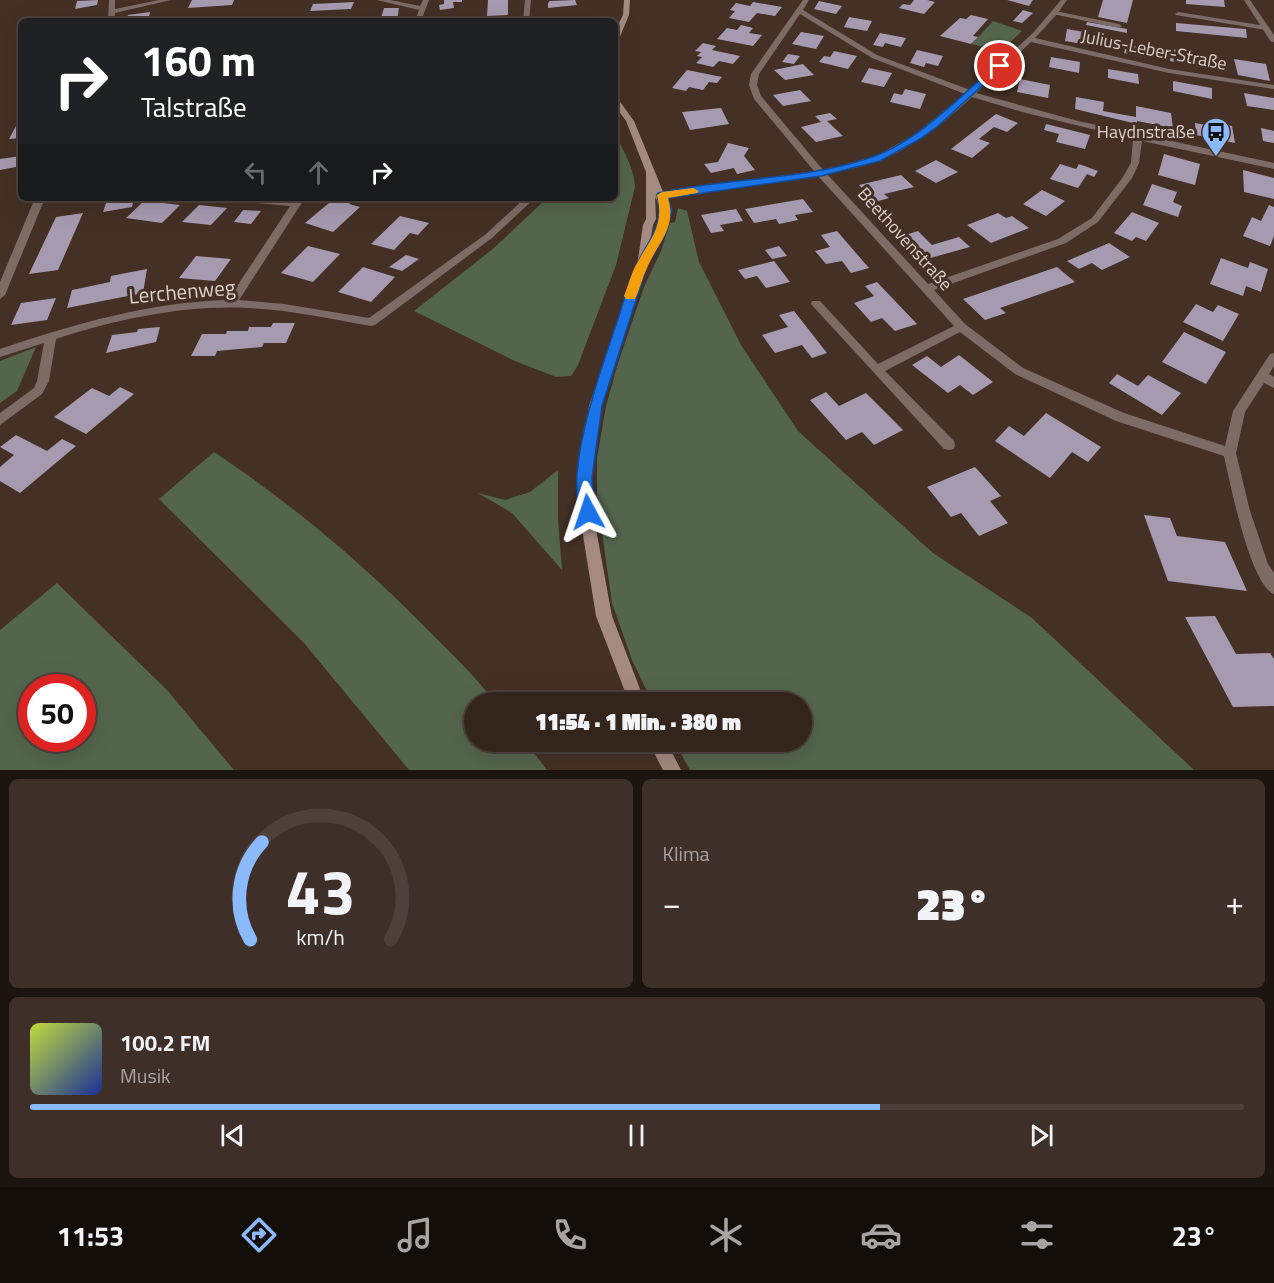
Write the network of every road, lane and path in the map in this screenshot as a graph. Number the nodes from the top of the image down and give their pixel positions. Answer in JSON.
{"nodes":[{"id":1,"x":112,"y":0,"type":"edge"},
{"id":2,"x":168,"y":0,"type":"edge"},
{"id":3,"x":380,"y":0,"type":"edge"},
{"id":4,"x":426,"y":0,"type":"edge"},
{"id":5,"x":528,"y":0,"type":"edge"},
{"id":6,"x":627,"y":0,"type":"edge"},
{"id":7,"x":806,"y":0,"type":"edge"},
{"id":8,"x":1064,"y":0,"type":"edge"},
{"id":9,"x":1247,"y":0,"type":"edge"},
{"id":10,"x":424,"y":9,"type":"junction"},
{"id":11,"x":800,"y":11,"type":"junction"},
{"id":12,"x":112,"y":12,"type":"junction"},
{"id":13,"x":1055,"y":13,"type":"junction"},
{"id":14,"x":1178,"y":14,"type":"dead end"},
{"id":15,"x":111,"y":18,"type":"edge"},
{"id":16,"x":420,"y":18,"type":"edge"},
{"id":17,"x":526,"y":18,"type":"edge"},
{"id":18,"x":1119,"y":26,"type":"dead end"},
{"id":19,"x":1266,"y":28,"type":"junction"},
{"id":20,"x":618,"y":32,"type":"edge"},
{"id":21,"x":1029,"y":39,"type":"junction"},
{"id":22,"x":1274,"y":40,"type":"edge"},
{"id":23,"x":1274,"y":87,"type":"edge"},
{"id":24,"x":970,"y":94,"type":"junction"},
{"id":25,"x":618,"y":105,"type":"edge"},
{"id":26,"x":1138,"y":135,"type":"junction"},
{"id":27,"x":1274,"y":166,"type":"edge"},
{"id":28,"x":821,"y":173,"type":"junction"},
{"id":29,"x":657,"y":196,"type":"junction"},
{"id":30,"x":39,"y":201,"type":"edge"},
{"id":31,"x":298,"y":201,"type":"edge"},
{"id":32,"x":527,"y":201,"type":"edge"},
{"id":33,"x":926,"y":290,"type":"junction"},
{"id":34,"x":0,"y":295,"type":"edge"},
{"id":35,"x":816,"y":303,"type":"dead end"},
{"id":36,"x":231,"y":304,"type":"junction"},
{"id":37,"x":961,"y":327,"type":"junction"},
{"id":38,"x":51,"y":336,"type":"junction"},
{"id":39,"x":0,"y":353,"type":"edge"},
{"id":40,"x":1274,"y":357,"type":"edge"},
{"id":41,"x":878,"y":370,"type":"junction"},
{"id":42,"x":1268,"y":380,"type":"edge"},
{"id":43,"x":0,"y":420,"type":"edge"},
{"id":44,"x":949,"y":445,"type":"dead end"},
{"id":45,"x":1230,"y":453,"type":"junction"},
{"id":46,"x":1274,"y":587,"type":"edge"},
{"id":47,"x":634,"y":692,"type":"edge"},
{"id":48,"x":663,"y":752,"type":"edge"},
{"id":49,"x":672,"y":770,"type":"edge"}],
"edges":[{"from":1,"to":12,"type":"street"},
{"from":2,"to":12,"type":"street"},
{"from":3,"to":10,"type":"street"},
{"from":4,"to":10,"type":"street"},
{"from":5,"to":17,"type":"street"},
{"from":6,"to":20,"type":"main road"},
{"from":7,"to":11,"type":"street","name":"Beethovenstraße"},
{"from":8,"to":13,"type":"street"},
{"from":9,"to":19,"type":"street"},
{"from":10,"to":16,"type":"street"},
{"from":11,"to":24,"type":"street"},
{"from":11,"to":28,"type":"street","name":"Beethovenstraße"},
{"from":12,"to":15,"type":"street"},
{"from":13,"to":18,"type":"lane"},
{"from":13,"to":21,"type":"street"},
{"from":14,"to":19,"type":"lane"},
{"from":19,"to":22,"type":"street"},
{"from":21,"to":23,"type":"street","name":"Julius-Leber-Straße"},
{"from":21,"to":24,"type":"street"},
{"from":24,"to":26,"type":"street"},
{"from":24,"to":28,"type":"street"},
{"from":25,"to":29,"type":"main road"},
{"from":26,"to":27,"type":"street"},
{"from":26,"to":33,"type":"street"},
{"from":28,"to":29,"type":"street"},
{"from":28,"to":33,"type":"street","name":"Beethovenstraße"},
{"from":29,"to":47,"type":"main road"},
{"from":30,"to":34,"type":"street"},
{"from":31,"to":36,"type":"street"},
{"from":32,"to":36,"type":"street","name":"Lerchenweg"},
{"from":33,"to":37,"type":"street","name":"Beethovenstraße"},
{"from":35,"to":41,"type":"street"},
{"from":36,"to":38,"type":"street","name":"Lerchenweg"},
{"from":37,"to":41,"type":"street"},
{"from":37,"to":45,"type":"street","name":"Beethovenstraße"},
{"from":38,"to":39,"type":"street","name":"Lerchenweg"},
{"from":38,"to":43,"type":"street"},
{"from":40,"to":42,"type":"street"},
{"from":41,"to":44,"type":"street"},
{"from":42,"to":45,"type":"street"},
{"from":45,"to":46,"type":"street"},
{"from":48,"to":49,"type":"main road"}]}
